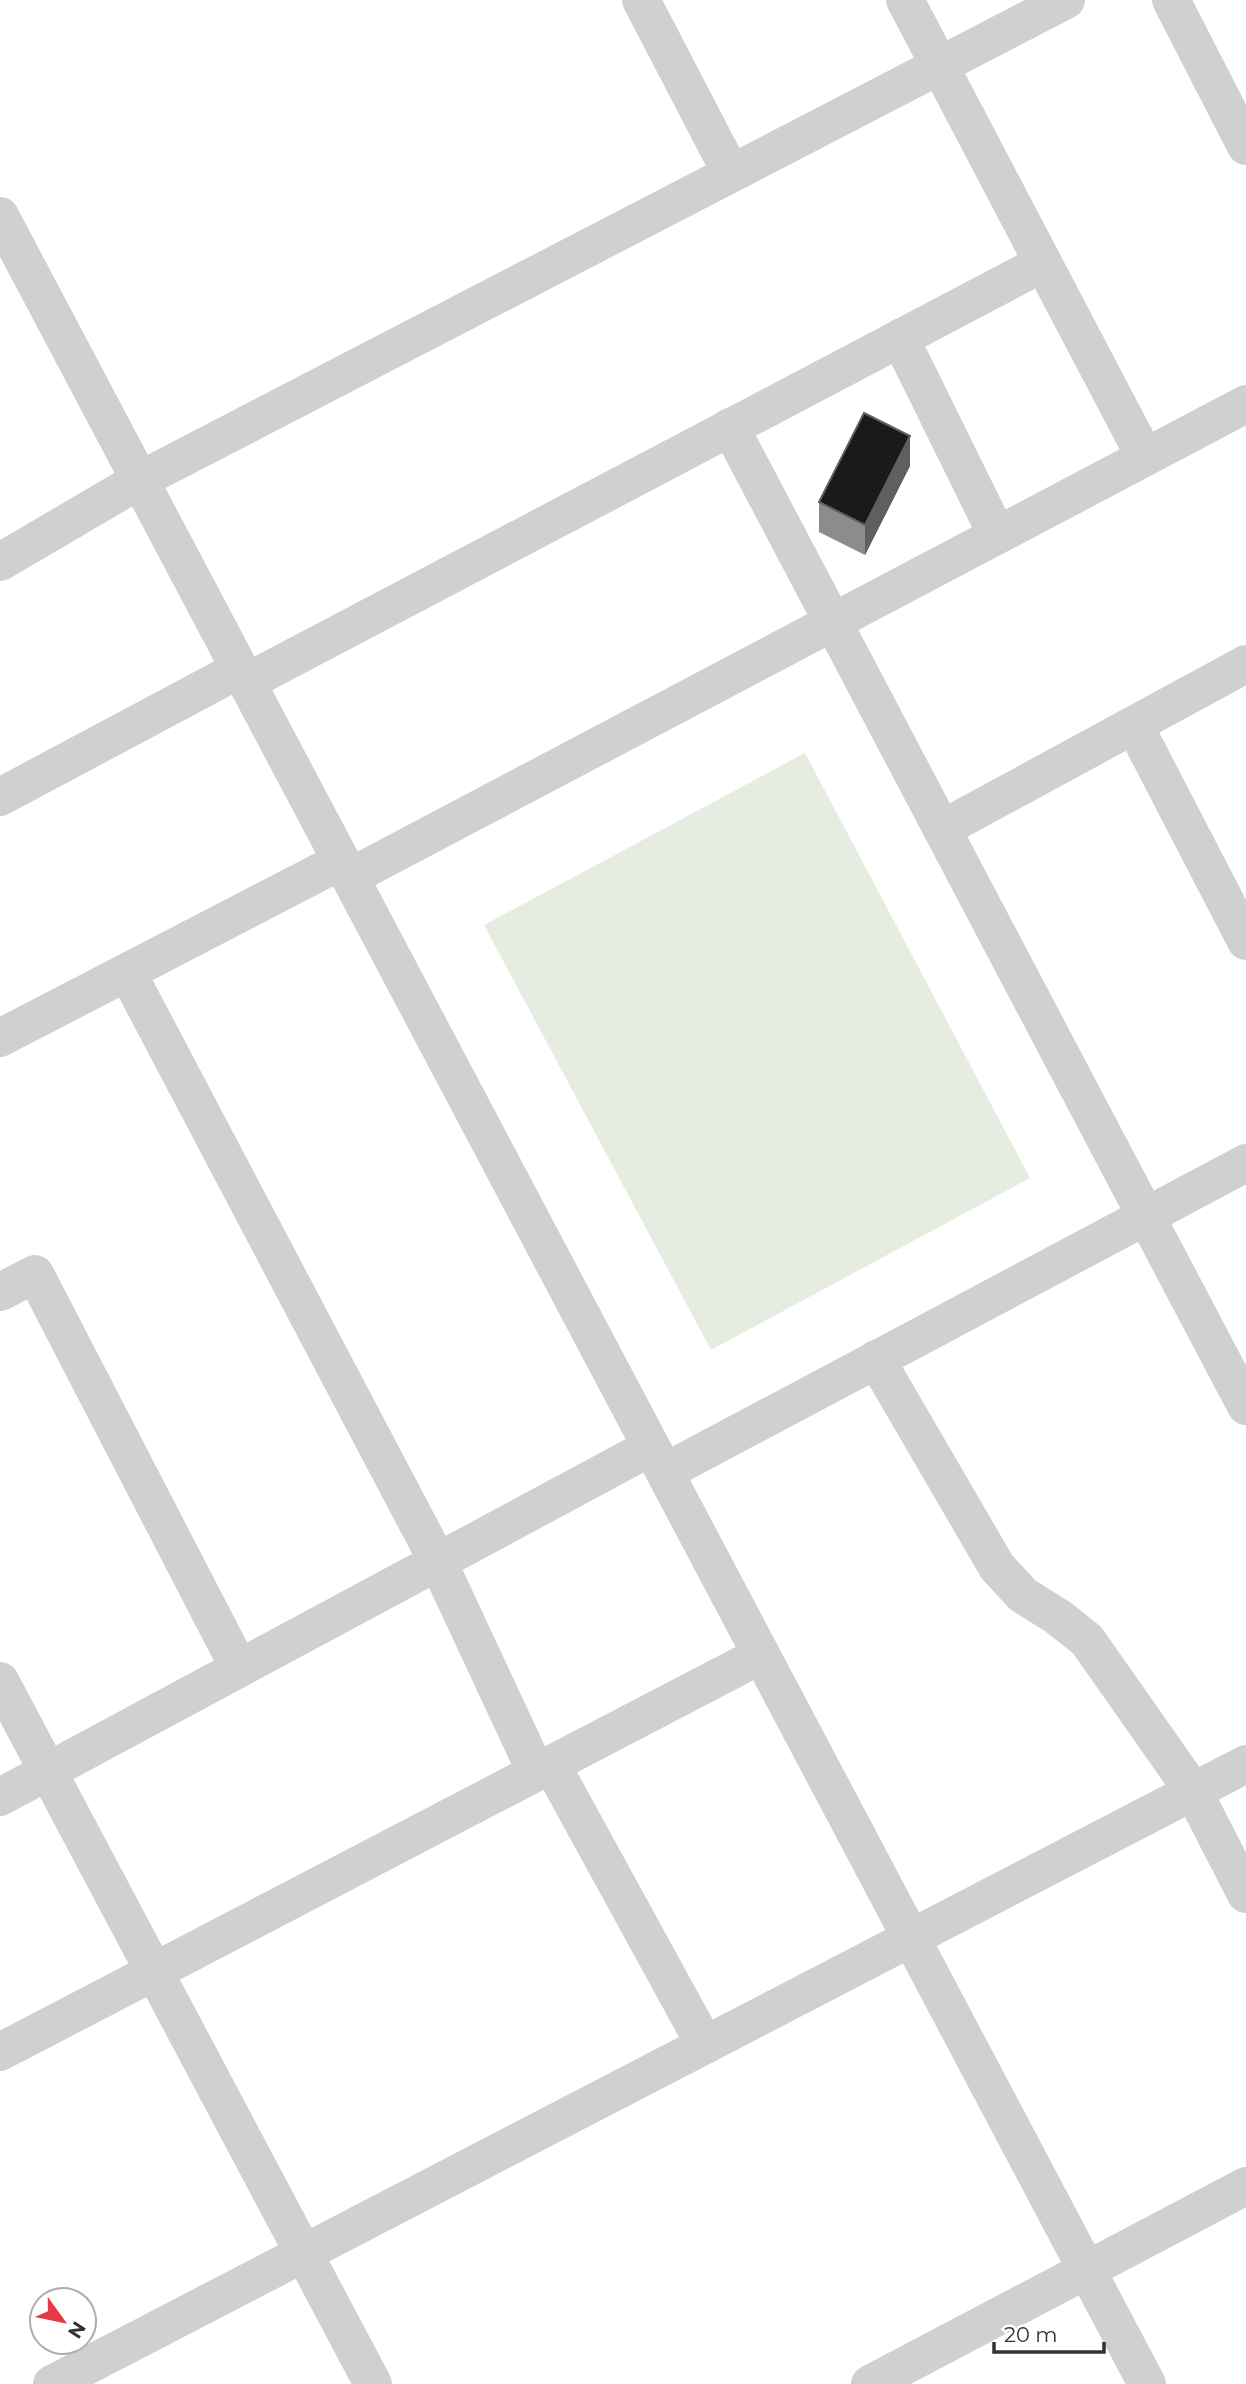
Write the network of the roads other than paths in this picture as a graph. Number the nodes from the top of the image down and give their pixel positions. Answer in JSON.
{"nodes":[{"id":1,"x":641,"y":0,"type":"edge"},
{"id":2,"x":905,"y":0,"type":"edge"},
{"id":3,"x":1066,"y":0,"type":"edge"},
{"id":4,"x":1171,"y":0,"type":"edge"},
{"id":5,"x":939,"y":65,"type":"junction"},
{"id":6,"x":1246,"y":146,"type":"edge"},
{"id":7,"x":731,"y":173,"type":"junction"},
{"id":8,"x":0,"y":216,"type":"edge"},
{"id":9,"x":1043,"y":263,"type":"junction"},
{"id":10,"x":900,"y":338,"type":"junction"},
{"id":11,"x":1246,"y":404,"type":"edge"},
{"id":12,"x":730,"y":428,"type":"junction"},
{"id":13,"x":1145,"y":457,"type":"junction"},
{"id":14,"x":140,"y":480,"type":"junction"},
{"id":15,"x":997,"y":535,"type":"junction"},
{"id":16,"x":0,"y":562,"type":"edge"},
{"id":17,"x":833,"y":622,"type":"junction"},
{"id":18,"x":1246,"y":664,"type":"edge"},
{"id":19,"x":243,"y":676,"type":"junction"},
{"id":20,"x":1134,"y":725,"type":"junction"},
{"id":21,"x":0,"y":797,"type":"edge"},
{"id":22,"x":942,"y":829,"type":"junction"},
{"id":23,"x":346,"y":869,"type":"junction"},
{"id":24,"x":1246,"y":941,"type":"edge"},
{"id":25,"x":127,"y":972,"type":"junction"},
{"id":26,"x":0,"y":1038,"type":"edge"},
{"id":27,"x":1246,"y":1163,"type":"edge"},
{"id":28,"x":1146,"y":1216,"type":"junction"},
{"id":29,"x":0,"y":1292,"type":"edge"},
{"id":30,"x":876,"y":1359,"type":"junction"},
{"id":31,"x":1246,"y":1406,"type":"edge"},
{"id":32,"x":658,"y":1459,"type":"junction"},
{"id":33,"x":438,"y":1562,"type":"junction"},
{"id":34,"x":761,"y":1655,"type":"junction"},
{"id":35,"x":239,"y":1668,"type":"junction"},
{"id":36,"x":0,"y":1681,"type":"edge"},
{"id":37,"x":1246,"y":1764,"type":"edge"},
{"id":38,"x":543,"y":1768,"type":"junction"},
{"id":39,"x":48,"y":1771,"type":"junction"},
{"id":40,"x":1193,"y":1791,"type":"junction"},
{"id":41,"x":0,"y":1797,"type":"edge"},
{"id":42,"x":1246,"y":1894,"type":"edge"},
{"id":43,"x":911,"y":1938,"type":"junction"},
{"id":44,"x":154,"y":1972,"type":"junction"},
{"id":45,"x":705,"y":2045,"type":"junction"},
{"id":46,"x":0,"y":2052,"type":"edge"},
{"id":47,"x":1246,"y":2186,"type":"edge"},
{"id":48,"x":303,"y":2253,"type":"junction"},
{"id":49,"x":1087,"y":2270,"type":"junction"},
{"id":50,"x":52,"y":2384,"type":"edge"},
{"id":51,"x":373,"y":2384,"type":"edge"},
{"id":52,"x":870,"y":2384,"type":"edge"},
{"id":53,"x":1147,"y":2384,"type":"edge"}],
"edges":[{"from":1,"to":7,"type":"street"},
{"from":2,"to":5,"type":"street"},
{"from":3,"to":5,"type":"street"},
{"from":4,"to":6,"type":"street"},
{"from":5,"to":7,"type":"street"},
{"from":5,"to":9,"type":"street"},
{"from":7,"to":14,"type":"street"},
{"from":8,"to":14,"type":"street"},
{"from":9,"to":10,"type":"street"},
{"from":9,"to":13,"type":"street"},
{"from":10,"to":12,"type":"street"},
{"from":10,"to":15,"type":"street"},
{"from":11,"to":13,"type":"street"},
{"from":12,"to":17,"type":"street"},
{"from":12,"to":19,"type":"street"},
{"from":13,"to":15,"type":"street"},
{"from":14,"to":16,"type":"street"},
{"from":14,"to":19,"type":"street"},
{"from":15,"to":17,"type":"street"},
{"from":17,"to":22,"type":"street"},
{"from":17,"to":23,"type":"street"},
{"from":18,"to":20,"type":"street"},
{"from":19,"to":21,"type":"street"},
{"from":19,"to":23,"type":"street"},
{"from":20,"to":22,"type":"street"},
{"from":20,"to":24,"type":"street"},
{"from":22,"to":28,"type":"street"},
{"from":23,"to":25,"type":"street"},
{"from":23,"to":32,"type":"street"},
{"from":25,"to":26,"type":"street"},
{"from":25,"to":33,"type":"street"},
{"from":27,"to":28,"type":"street"},
{"from":28,"to":30,"type":"street"},
{"from":28,"to":31,"type":"street"},
{"from":29,"to":35,"type":"street"},
{"from":30,"to":32,"type":"street"},
{"from":30,"to":40,"type":"street"},
{"from":32,"to":33,"type":"street"},
{"from":32,"to":34,"type":"street"},
{"from":33,"to":35,"type":"street"},
{"from":33,"to":38,"type":"street"},
{"from":34,"to":38,"type":"street"},
{"from":34,"to":43,"type":"street"},
{"from":35,"to":39,"type":"street"},
{"from":36,"to":39,"type":"street"},
{"from":37,"to":40,"type":"street"},
{"from":38,"to":44,"type":"street"},
{"from":38,"to":45,"type":"street"},
{"from":39,"to":41,"type":"street"},
{"from":39,"to":44,"type":"street"},
{"from":40,"to":42,"type":"street"},
{"from":40,"to":43,"type":"street"},
{"from":43,"to":45,"type":"street"},
{"from":43,"to":49,"type":"street"},
{"from":44,"to":46,"type":"street"},
{"from":44,"to":48,"type":"street"},
{"from":45,"to":48,"type":"street"},
{"from":47,"to":49,"type":"street"},
{"from":48,"to":50,"type":"street"},
{"from":48,"to":51,"type":"street"},
{"from":49,"to":52,"type":"street"},
{"from":49,"to":53,"type":"street"}]}
